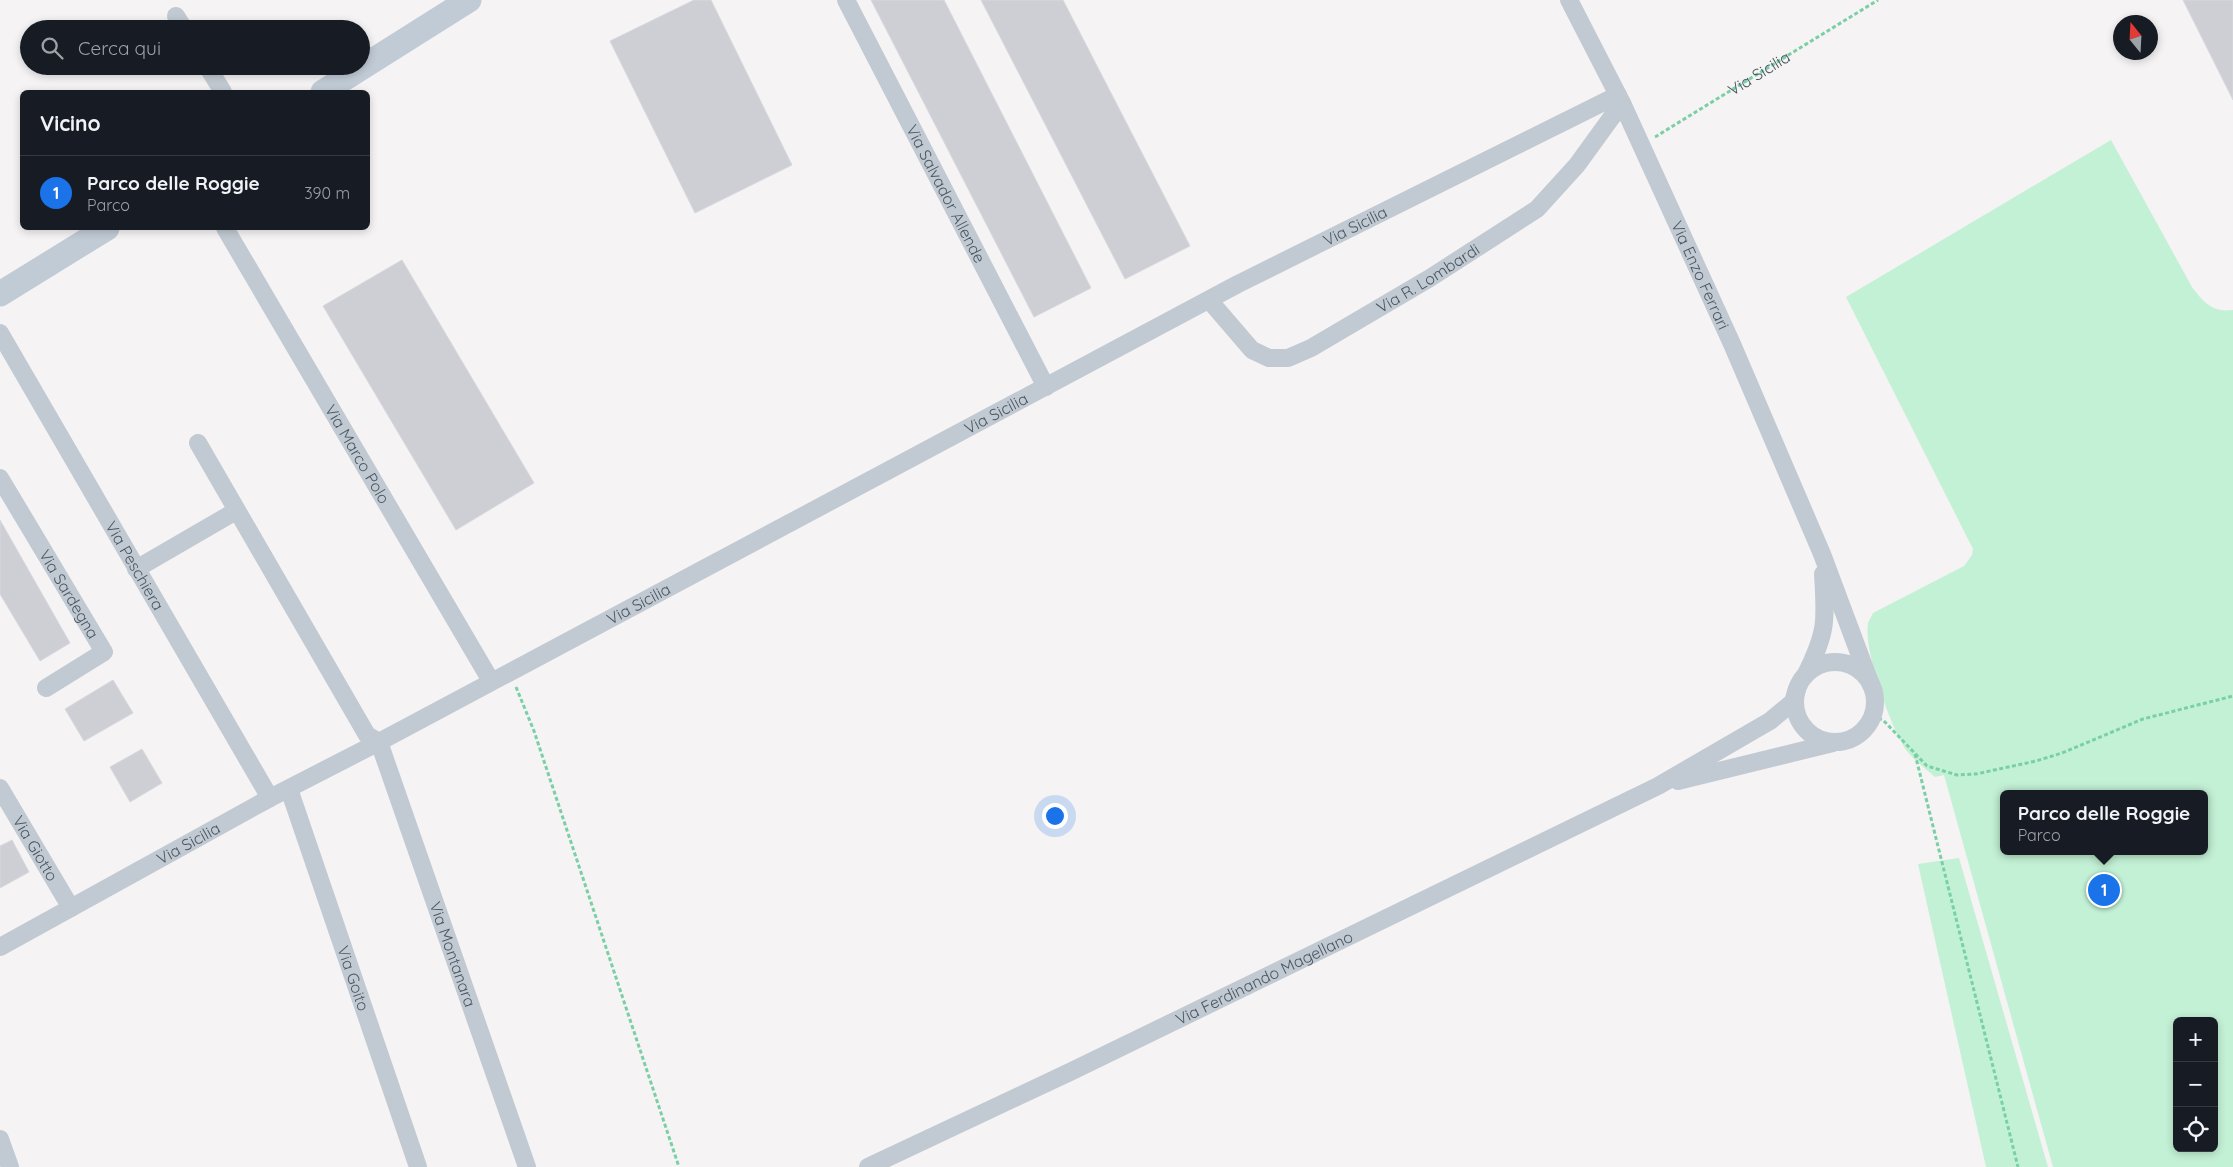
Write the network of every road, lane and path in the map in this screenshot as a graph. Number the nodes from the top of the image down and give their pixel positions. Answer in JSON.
{"nodes":[{"id":1,"x":469,"y":0,"type":"edge"},
{"id":2,"x":846,"y":0,"type":"edge"},
{"id":3,"x":1569,"y":0,"type":"edge"},
{"id":4,"x":1878,"y":0,"type":"edge"},
{"id":5,"x":370,"y":62,"type":"edge"},
{"id":6,"x":213,"y":75,"type":"edge"},
{"id":7,"x":349,"y":75,"type":"edge"},
{"id":8,"x":222,"y":90,"type":"edge"},
{"id":9,"x":325,"y":90,"type":"edge"},
{"id":10,"x":1620,"y":99,"type":"junction"},
{"id":11,"x":1641,"y":146,"type":"junction"},
{"id":12,"x":104,"y":230,"type":"edge"},
{"id":13,"x":226,"y":230,"type":"edge"},
{"id":14,"x":0,"y":294,"type":"edge"},
{"id":15,"x":1208,"y":300,"type":"junction"},
{"id":16,"x":0,"y":333,"type":"edge"},
{"id":17,"x":1046,"y":387,"type":"junction"},
{"id":18,"x":198,"y":444,"type":"dead end"},
{"id":19,"x":0,"y":478,"type":"edge"},
{"id":20,"x":236,"y":511,"type":"junction"},
{"id":21,"x":1822,"y":554,"type":"junction"},
{"id":22,"x":136,"y":570,"type":"junction"},
{"id":23,"x":509,"y":672,"type":"junction"},
{"id":24,"x":491,"y":681,"type":"junction"},
{"id":25,"x":1801,"y":682,"type":"junction"},
{"id":26,"x":1871,"y":685,"type":"junction"},
{"id":27,"x":46,"y":688,"type":"dead end"},
{"id":28,"x":2233,"y":696,"type":"edge"},
{"id":29,"x":1872,"y":716,"type":"junction"},
{"id":30,"x":379,"y":742,"type":"junction"},
{"id":31,"x":1835,"y":742,"type":"junction"},
{"id":32,"x":1914,"y":754,"type":"junction"},
{"id":33,"x":1658,"y":786,"type":"junction"},
{"id":34,"x":0,"y":788,"type":"edge"},
{"id":35,"x":289,"y":789,"type":"junction"},
{"id":36,"x":270,"y":798,"type":"junction"},
{"id":37,"x":71,"y":908,"type":"junction"},
{"id":38,"x":0,"y":947,"type":"edge"},
{"id":39,"x":0,"y":1139,"type":"edge"},
{"id":40,"x":10,"y":1167,"type":"edge"},
{"id":41,"x":418,"y":1167,"type":"edge"},
{"id":42,"x":527,"y":1167,"type":"edge"},
{"id":43,"x":680,"y":1167,"type":"edge"},
{"id":44,"x":868,"y":1167,"type":"edge"},
{"id":45,"x":2018,"y":1167,"type":"edge"}],
"edges":[{"from":1,"to":5,"type":"street"},
{"from":2,"to":17,"type":"street","name":"Via Salvador Allende"},
{"from":3,"to":10,"type":"street","name":"Via Enzo Ferrari"},
{"from":4,"to":11,"type":"path","name":"Via Sicilia"},
{"from":6,"to":8,"type":"street"},
{"from":7,"to":9,"type":"street"},
{"from":10,"to":11,"type":"street","name":"Via Enzo Ferrari"},
{"from":10,"to":15,"type":"street","name":"Via Sicilia"},
{"from":10,"to":15,"type":"street","name":"Via R. Lombardi"},
{"from":11,"to":21,"type":"street","name":"Via Enzo Ferrari"},
{"from":12,"to":14,"type":"street"},
{"from":13,"to":24,"type":"street","name":"Via Marco Polo"},
{"from":15,"to":17,"type":"street","name":"Via Sicilia"},
{"from":16,"to":22,"type":"street","name":"Via Peschiera"},
{"from":17,"to":23,"type":"street","name":"Via Sicilia"},
{"from":18,"to":20,"type":"street"},
{"from":19,"to":27,"type":"street","name":"Via Sardegna"},
{"from":20,"to":22,"type":"street"},
{"from":20,"to":30,"type":"street"},
{"from":21,"to":25,"type":"street","name":"Via Enzo Ferrari"},
{"from":21,"to":26,"type":"street","name":"Via Enzo Ferrari"},
{"from":22,"to":36,"type":"street","name":"Via Peschiera"},
{"from":23,"to":24,"type":"street","name":"Via Sicilia"},
{"from":23,"to":43,"type":"path"},
{"from":24,"to":30,"type":"street","name":"Via Sicilia"},
{"from":25,"to":26,"type":"street"},
{"from":25,"to":31,"type":"street"},
{"from":25,"to":33,"type":"street","name":"Via Ferdinando Magellano"},
{"from":26,"to":29,"type":"street"},
{"from":28,"to":32,"type":"path"},
{"from":29,"to":31,"type":"street"},
{"from":29,"to":32,"type":"path"},
{"from":30,"to":35,"type":"street","name":"Via Sicilia"},
{"from":30,"to":42,"type":"street","name":"Via Montanara"},
{"from":31,"to":33,"type":"street","name":"Via Ferdinando Magellano"},
{"from":32,"to":45,"type":"path"},
{"from":33,"to":44,"type":"street","name":"Via Ferdinando Magellano"},
{"from":34,"to":37,"type":"street","name":"Via Giotto"},
{"from":35,"to":36,"type":"street","name":"Via Sicilia"},
{"from":35,"to":41,"type":"street","name":"Via Goito"},
{"from":36,"to":37,"type":"street","name":"Via Sicilia"},
{"from":37,"to":38,"type":"street","name":"Via Sicilia"},
{"from":39,"to":40,"type":"street"}]}
